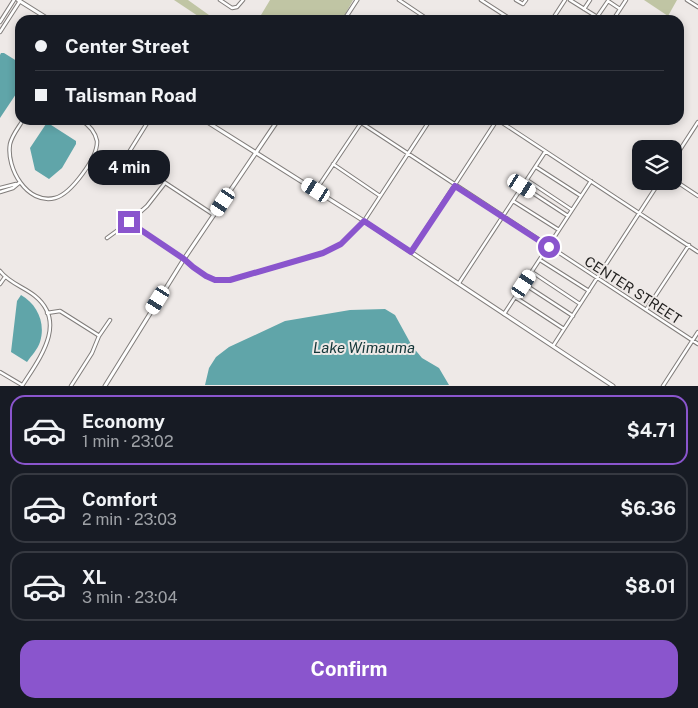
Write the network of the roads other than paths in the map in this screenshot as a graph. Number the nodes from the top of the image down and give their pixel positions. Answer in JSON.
{"nodes":[{"id":1,"x":14,"y":0,"type":"edge"},
{"id":2,"x":220,"y":0,"type":"edge"},
{"id":3,"x":242,"y":0,"type":"edge"},
{"id":4,"x":357,"y":0,"type":"edge"},
{"id":5,"x":399,"y":0,"type":"edge"},
{"id":6,"x":481,"y":0,"type":"edge"},
{"id":7,"x":516,"y":0,"type":"edge"},
{"id":8,"x":526,"y":0,"type":"edge"},
{"id":9,"x":559,"y":0,"type":"edge"},
{"id":10,"x":571,"y":0,"type":"edge"},
{"id":11,"x":590,"y":0,"type":"edge"},
{"id":12,"x":607,"y":0,"type":"edge"},
{"id":13,"x":626,"y":0,"type":"edge"},
{"id":14,"x":688,"y":0,"type":"edge"},
{"id":15,"x":19,"y":1,"type":"edge"},
{"id":16,"x":487,"y":2,"type":"edge"},
{"id":17,"x":564,"y":2,"type":"edge"},
{"id":18,"x":698,"y":7,"type":"edge"},
{"id":19,"x":584,"y":9,"type":"junction"},
{"id":20,"x":620,"y":9,"type":"junction"},
{"id":21,"x":42,"y":15,"type":"edge"},
{"id":22,"x":348,"y":15,"type":"edge"},
{"id":23,"x":422,"y":15,"type":"edge"},
{"id":24,"x":505,"y":15,"type":"edge"},
{"id":25,"x":555,"y":15,"type":"edge"},
{"id":26,"x":594,"y":15,"type":"edge"},
{"id":27,"x":598,"y":15,"type":"edge"},
{"id":28,"x":616,"y":15,"type":"edge"},
{"id":29,"x":0,"y":22,"type":"edge"},
{"id":30,"x":0,"y":32,"type":"edge"},
{"id":31,"x":698,"y":122,"type":"edge"},
{"id":32,"x":20,"y":125,"type":"edge"},
{"id":33,"x":87,"y":125,"type":"edge"},
{"id":34,"x":146,"y":125,"type":"edge"},
{"id":35,"x":212,"y":125,"type":"edge"},
{"id":36,"x":275,"y":125,"type":"edge"},
{"id":37,"x":359,"y":125,"type":"edge"},
{"id":38,"x":368,"y":125,"type":"edge"},
{"id":39,"x":427,"y":125,"type":"edge"},
{"id":40,"x":494,"y":125,"type":"edge"},
{"id":41,"x":504,"y":125,"type":"edge"},
{"id":42,"x":100,"y":137,"type":"dead end"},
{"id":43,"x":96,"y":138,"type":"junction"},
{"id":44,"x":682,"y":147,"type":"edge"},
{"id":45,"x":545,"y":152,"type":"junction"},
{"id":46,"x":256,"y":153,"type":"junction"},
{"id":47,"x":408,"y":154,"type":"junction"},
{"id":48,"x":333,"y":164,"type":"junction"},
{"id":49,"x":536,"y":166,"type":"junction"},
{"id":50,"x":526,"y":180,"type":"junction"},
{"id":51,"x":591,"y":181,"type":"junction"},
{"id":52,"x":165,"y":183,"type":"junction"},
{"id":53,"x":18,"y":184,"type":"junction"},
{"id":54,"x":682,"y":185,"type":"edge"},
{"id":55,"x":455,"y":186,"type":"junction"},
{"id":56,"x":522,"y":186,"type":"junction"},
{"id":57,"x":0,"y":190,"type":"edge"},
{"id":58,"x":316,"y":190,"type":"junction"},
{"id":59,"x":654,"y":190,"type":"edge"},
{"id":60,"x":380,"y":196,"type":"junction"},
{"id":61,"x":581,"y":196,"type":"junction"},
{"id":62,"x":698,"y":196,"type":"edge"},
{"id":63,"x":513,"y":201,"type":"junction"},
{"id":64,"x":572,"y":210,"type":"junction"},
{"id":65,"x":639,"y":213,"type":"junction"},
{"id":66,"x":214,"y":215,"type":"junction"},
{"id":67,"x":502,"y":216,"type":"junction"},
{"id":68,"x":568,"y":216,"type":"junction"},
{"id":69,"x":364,"y":221,"type":"junction"},
{"id":70,"x":129,"y":222,"type":"junction"},
{"id":71,"x":559,"y":230,"type":"junction"},
{"id":72,"x":107,"y":238,"type":"dead end"},
{"id":73,"x":689,"y":246,"type":"junction"},
{"id":74,"x":549,"y":247,"type":"junction"},
{"id":75,"x":411,"y":252,"type":"junction"},
{"id":76,"x":698,"y":252,"type":"edge"},
{"id":77,"x":184,"y":259,"type":"junction"},
{"id":78,"x":540,"y":260,"type":"junction"},
{"id":79,"x":0,"y":272,"type":"edge"},
{"id":80,"x":532,"y":272,"type":"junction"},
{"id":81,"x":6,"y":278,"type":"junction"},
{"id":82,"x":597,"y":278,"type":"junction"},
{"id":83,"x":459,"y":283,"type":"junction"},
{"id":84,"x":0,"y":284,"type":"edge"},
{"id":85,"x":524,"y":284,"type":"junction"},
{"id":86,"x":589,"y":291,"type":"junction"},
{"id":87,"x":516,"y":297,"type":"junction"},
{"id":88,"x":580,"y":304,"type":"junction"},
{"id":89,"x":646,"y":310,"type":"junction"},
{"id":90,"x":47,"y":313,"type":"junction"},
{"id":91,"x":504,"y":314,"type":"junction"},
{"id":92,"x":572,"y":316,"type":"junction"},
{"id":93,"x":110,"y":320,"type":"dead end"},
{"id":94,"x":564,"y":329,"type":"junction"},
{"id":95,"x":698,"y":332,"type":"edge"},
{"id":96,"x":99,"y":336,"type":"junction"},
{"id":97,"x":693,"y":341,"type":"junction"},
{"id":98,"x":698,"y":344,"type":"edge"},
{"id":99,"x":553,"y":346,"type":"junction"},
{"id":100,"x":0,"y":372,"type":"edge"},
{"id":101,"x":22,"y":385,"type":"edge"},
{"id":102,"x":71,"y":386,"type":"edge"},
{"id":103,"x":105,"y":386,"type":"edge"},
{"id":104,"x":614,"y":386,"type":"edge"},
{"id":105,"x":663,"y":386,"type":"edge"}],
"edges":[{"from":1,"to":29,"type":"street"},
{"from":2,"to":3,"type":"street"},
{"from":4,"to":22,"type":"main road"},
{"from":5,"to":23,"type":"street"},
{"from":6,"to":16,"type":"street"},
{"from":7,"to":8,"type":"street"},
{"from":9,"to":17,"type":"street"},
{"from":10,"to":19,"type":"street"},
{"from":11,"to":19,"type":"street"},
{"from":12,"to":20,"type":"street"},
{"from":12,"to":27,"type":"street"},
{"from":13,"to":20,"type":"street"},
{"from":14,"to":18,"type":"street"},
{"from":15,"to":21,"type":"main road"},
{"from":15,"to":30,"type":"street"},
{"from":16,"to":24,"type":"street"},
{"from":17,"to":25,"type":"street"},
{"from":19,"to":26,"type":"street"},
{"from":20,"to":28,"type":"street"},
{"from":31,"to":44,"type":"street"},
{"from":32,"to":53,"type":"street"},
{"from":33,"to":43,"type":"street"},
{"from":34,"to":52,"type":"street"},
{"from":35,"to":46,"type":"main road"},
{"from":36,"to":46,"type":"main road"},
{"from":37,"to":48,"type":"street"},
{"from":38,"to":47,"type":"street","name":"CENTER STREET"},
{"from":39,"to":47,"type":"street"},
{"from":40,"to":55,"type":"street"},
{"from":41,"to":45,"type":"street"},
{"from":42,"to":43,"type":"street"},
{"from":43,"to":53,"type":"street"},
{"from":45,"to":49,"type":"street"},
{"from":45,"to":51,"type":"street"},
{"from":46,"to":58,"type":"main road"},
{"from":46,"to":66,"type":"main road"},
{"from":47,"to":55,"type":"street","name":"CENTER STREET"},
{"from":47,"to":60,"type":"street"},
{"from":48,"to":58,"type":"street"},
{"from":48,"to":60,"type":"street"},
{"from":49,"to":50,"type":"street"},
{"from":49,"to":61,"type":"street"},
{"from":50,"to":56,"type":"street"},
{"from":50,"to":64,"type":"street"},
{"from":51,"to":61,"type":"street"},
{"from":51,"to":65,"type":"street"},
{"from":52,"to":66,"type":"street"},
{"from":52,"to":70,"type":"street"},
{"from":53,"to":57,"type":"street"},
{"from":54,"to":62,"type":"street"},
{"from":55,"to":67,"type":"street","name":"CENTER STREET"},
{"from":55,"to":75,"type":"street"},
{"from":56,"to":63,"type":"street"},
{"from":56,"to":68,"type":"street"},
{"from":58,"to":69,"type":"main road"},
{"from":59,"to":65,"type":"street"},
{"from":60,"to":69,"type":"street"},
{"from":61,"to":64,"type":"street"},
{"from":63,"to":67,"type":"street"},
{"from":63,"to":71,"type":"street"},
{"from":64,"to":68,"type":"street"},
{"from":65,"to":73,"type":"street"},
{"from":65,"to":82,"type":"street"},
{"from":66,"to":77,"type":"main road"},
{"from":67,"to":74,"type":"street","name":"CENTER STREET"},
{"from":67,"to":83,"type":"street"},
{"from":68,"to":71,"type":"street"},
{"from":69,"to":75,"type":"main road"},
{"from":69,"to":77,"type":"street"},
{"from":70,"to":72,"type":"street"},
{"from":70,"to":77,"type":"street"},
{"from":71,"to":74,"type":"street"},
{"from":73,"to":76,"type":"street"},
{"from":73,"to":89,"type":"street"},
{"from":74,"to":78,"type":"street"},
{"from":74,"to":82,"type":"street","name":"CENTER STREET"},
{"from":75,"to":83,"type":"main road"},
{"from":77,"to":103,"type":"main road"},
{"from":78,"to":80,"type":"street"},
{"from":78,"to":86,"type":"street"},
{"from":79,"to":81,"type":"street"},
{"from":80,"to":85,"type":"street"},
{"from":80,"to":88,"type":"street"},
{"from":81,"to":84,"type":"street"},
{"from":81,"to":90,"type":"street"},
{"from":82,"to":86,"type":"street"},
{"from":82,"to":89,"type":"street","name":"CENTER STREET"},
{"from":83,"to":91,"type":"main road"},
{"from":85,"to":87,"type":"street"},
{"from":85,"to":92,"type":"street"},
{"from":86,"to":88,"type":"street"},
{"from":87,"to":91,"type":"street"},
{"from":87,"to":94,"type":"street"},
{"from":88,"to":92,"type":"street"},
{"from":89,"to":97,"type":"street","name":"CENTER STREET"},
{"from":90,"to":96,"type":"street"},
{"from":90,"to":101,"type":"street"},
{"from":91,"to":99,"type":"main road"},
{"from":92,"to":94,"type":"street"},
{"from":93,"to":96,"type":"street"},
{"from":94,"to":99,"type":"street"},
{"from":95,"to":97,"type":"street"},
{"from":96,"to":102,"type":"street"},
{"from":97,"to":98,"type":"street","name":"CENTER STREET"},
{"from":97,"to":105,"type":"street"},
{"from":99,"to":104,"type":"main road"},
{"from":100,"to":101,"type":"street"}]}
